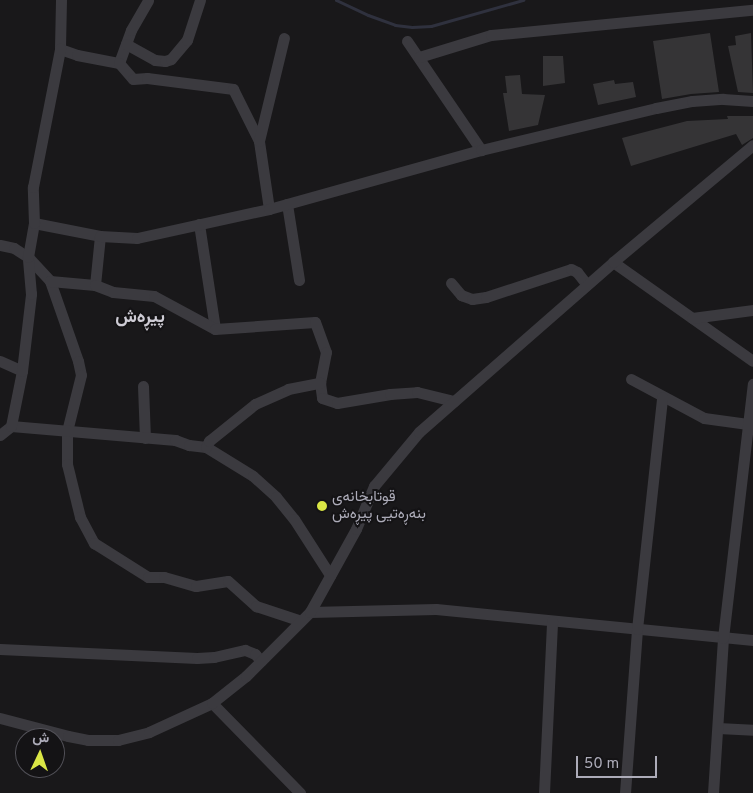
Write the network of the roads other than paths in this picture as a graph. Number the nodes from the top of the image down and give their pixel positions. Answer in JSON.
{"nodes":[{"id":1,"x":61,"y":0,"type":"edge"},
{"id":2,"x":148,"y":0,"type":"edge"},
{"id":3,"x":200,"y":0,"type":"edge"},
{"id":4,"x":753,"y":10,"type":"edge"},
{"id":5,"x":284,"y":38,"type":"dead end"},
{"id":6,"x":407,"y":41,"type":"dead end"},
{"id":7,"x":126,"y":44,"type":"junction"},
{"id":8,"x":60,"y":49,"type":"junction"},
{"id":9,"x":420,"y":56,"type":"junction"},
{"id":10,"x":119,"y":63,"type":"junction"},
{"id":11,"x":753,"y":101,"type":"edge"},
{"id":12,"x":259,"y":141,"type":"junction"},
{"id":13,"x":753,"y":145,"type":"edge"},
{"id":14,"x":481,"y":150,"type":"junction"},
{"id":15,"x":287,"y":204,"type":"junction"},
{"id":16,"x":269,"y":209,"type":"junction"},
{"id":17,"x":34,"y":223,"type":"junction"},
{"id":18,"x":199,"y":224,"type":"junction"},
{"id":19,"x":100,"y":236,"type":"junction"},
{"id":20,"x":0,"y":245,"type":"edge"},
{"id":21,"x":28,"y":257,"type":"junction"},
{"id":22,"x":613,"y":262,"type":"junction"},
{"id":23,"x":299,"y":280,"type":"dead end"},
{"id":24,"x":50,"y":281,"type":"junction"},
{"id":25,"x":451,"y":283,"type":"dead end"},
{"id":26,"x":95,"y":284,"type":"junction"},
{"id":27,"x":586,"y":285,"type":"junction"},
{"id":28,"x":753,"y":310,"type":"edge"},
{"id":29,"x":692,"y":318,"type":"junction"},
{"id":30,"x":216,"y":329,"type":"junction"},
{"id":31,"x":0,"y":361,"type":"edge"},
{"id":32,"x":753,"y":361,"type":"edge"},
{"id":33,"x":22,"y":371,"type":"junction"},
{"id":34,"x":631,"y":379,"type":"dead end"},
{"id":35,"x":320,"y":383,"type":"junction"},
{"id":36,"x":753,"y":384,"type":"edge"},
{"id":37,"x":143,"y":386,"type":"dead end"},
{"id":38,"x":662,"y":397,"type":"junction"},
{"id":39,"x":454,"y":401,"type":"junction"},
{"id":40,"x":748,"y":424,"type":"junction"},
{"id":41,"x":11,"y":426,"type":"junction"},
{"id":42,"x":67,"y":431,"type":"junction"},
{"id":43,"x":0,"y":435,"type":"edge"},
{"id":44,"x":145,"y":438,"type":"junction"},
{"id":45,"x":206,"y":447,"type":"junction"},
{"id":46,"x":330,"y":575,"type":"junction"},
{"id":47,"x":310,"y":612,"type":"junction"},
{"id":48,"x":301,"y":621,"type":"junction"},
{"id":49,"x":552,"y":621,"type":"junction"},
{"id":50,"x":637,"y":629,"type":"junction"},
{"id":51,"x":723,"y":638,"type":"junction"},
{"id":52,"x":753,"y":640,"type":"edge"},
{"id":53,"x":0,"y":649,"type":"edge"},
{"id":54,"x":261,"y":661,"type":"junction"},
{"id":55,"x":212,"y":703,"type":"junction"},
{"id":56,"x":0,"y":718,"type":"edge"},
{"id":57,"x":718,"y":728,"type":"junction"},
{"id":58,"x":753,"y":730,"type":"edge"},
{"id":59,"x":300,"y":793,"type":"edge"},
{"id":60,"x":544,"y":793,"type":"edge"},
{"id":61,"x":626,"y":793,"type":"edge"},
{"id":62,"x":713,"y":793,"type":"edge"}],
"edges":[{"from":1,"to":8,"type":"street"},
{"from":2,"to":7,"type":"street"},
{"from":3,"to":7,"type":"street"},
{"from":4,"to":9,"type":"street"},
{"from":5,"to":12,"type":"street"},
{"from":6,"to":9,"type":"street"},
{"from":7,"to":10,"type":"street"},
{"from":8,"to":10,"type":"street"},
{"from":8,"to":17,"type":"street"},
{"from":9,"to":14,"type":"street"},
{"from":10,"to":12,"type":"street"},
{"from":11,"to":14,"type":"street"},
{"from":12,"to":16,"type":"street"},
{"from":13,"to":22,"type":"street"},
{"from":14,"to":15,"type":"street"},
{"from":15,"to":16,"type":"street"},
{"from":15,"to":23,"type":"street"},
{"from":16,"to":18,"type":"street"},
{"from":17,"to":19,"type":"street"},
{"from":17,"to":21,"type":"street"},
{"from":18,"to":19,"type":"street"},
{"from":18,"to":30,"type":"street"},
{"from":19,"to":26,"type":"street"},
{"from":20,"to":21,"type":"street"},
{"from":21,"to":24,"type":"street"},
{"from":21,"to":33,"type":"street"},
{"from":22,"to":27,"type":"street"},
{"from":22,"to":29,"type":"street"},
{"from":24,"to":26,"type":"street"},
{"from":24,"to":42,"type":"street"},
{"from":25,"to":27,"type":"street"},
{"from":26,"to":30,"type":"street"},
{"from":27,"to":39,"type":"street"},
{"from":28,"to":29,"type":"street"},
{"from":29,"to":32,"type":"street"},
{"from":30,"to":35,"type":"street"},
{"from":31,"to":33,"type":"street"},
{"from":33,"to":41,"type":"street"},
{"from":34,"to":38,"type":"street"},
{"from":35,"to":39,"type":"street"},
{"from":35,"to":45,"type":"street"},
{"from":36,"to":40,"type":"street"},
{"from":37,"to":44,"type":"street"},
{"from":38,"to":40,"type":"street"},
{"from":38,"to":50,"type":"street"},
{"from":39,"to":46,"type":"street"},
{"from":40,"to":51,"type":"street"},
{"from":41,"to":42,"type":"street"},
{"from":41,"to":43,"type":"street"},
{"from":42,"to":44,"type":"street"},
{"from":42,"to":48,"type":"street"},
{"from":44,"to":45,"type":"street"},
{"from":45,"to":46,"type":"street"},
{"from":46,"to":47,"type":"street"},
{"from":47,"to":48,"type":"street"},
{"from":47,"to":49,"type":"street"},
{"from":48,"to":54,"type":"street"},
{"from":49,"to":50,"type":"street"},
{"from":49,"to":60,"type":"street"},
{"from":50,"to":51,"type":"street"},
{"from":50,"to":61,"type":"street"},
{"from":51,"to":52,"type":"street"},
{"from":51,"to":57,"type":"street"},
{"from":53,"to":54,"type":"street"},
{"from":54,"to":55,"type":"street"},
{"from":55,"to":56,"type":"street"},
{"from":55,"to":59,"type":"street"},
{"from":57,"to":58,"type":"street"},
{"from":57,"to":62,"type":"street"}]}
